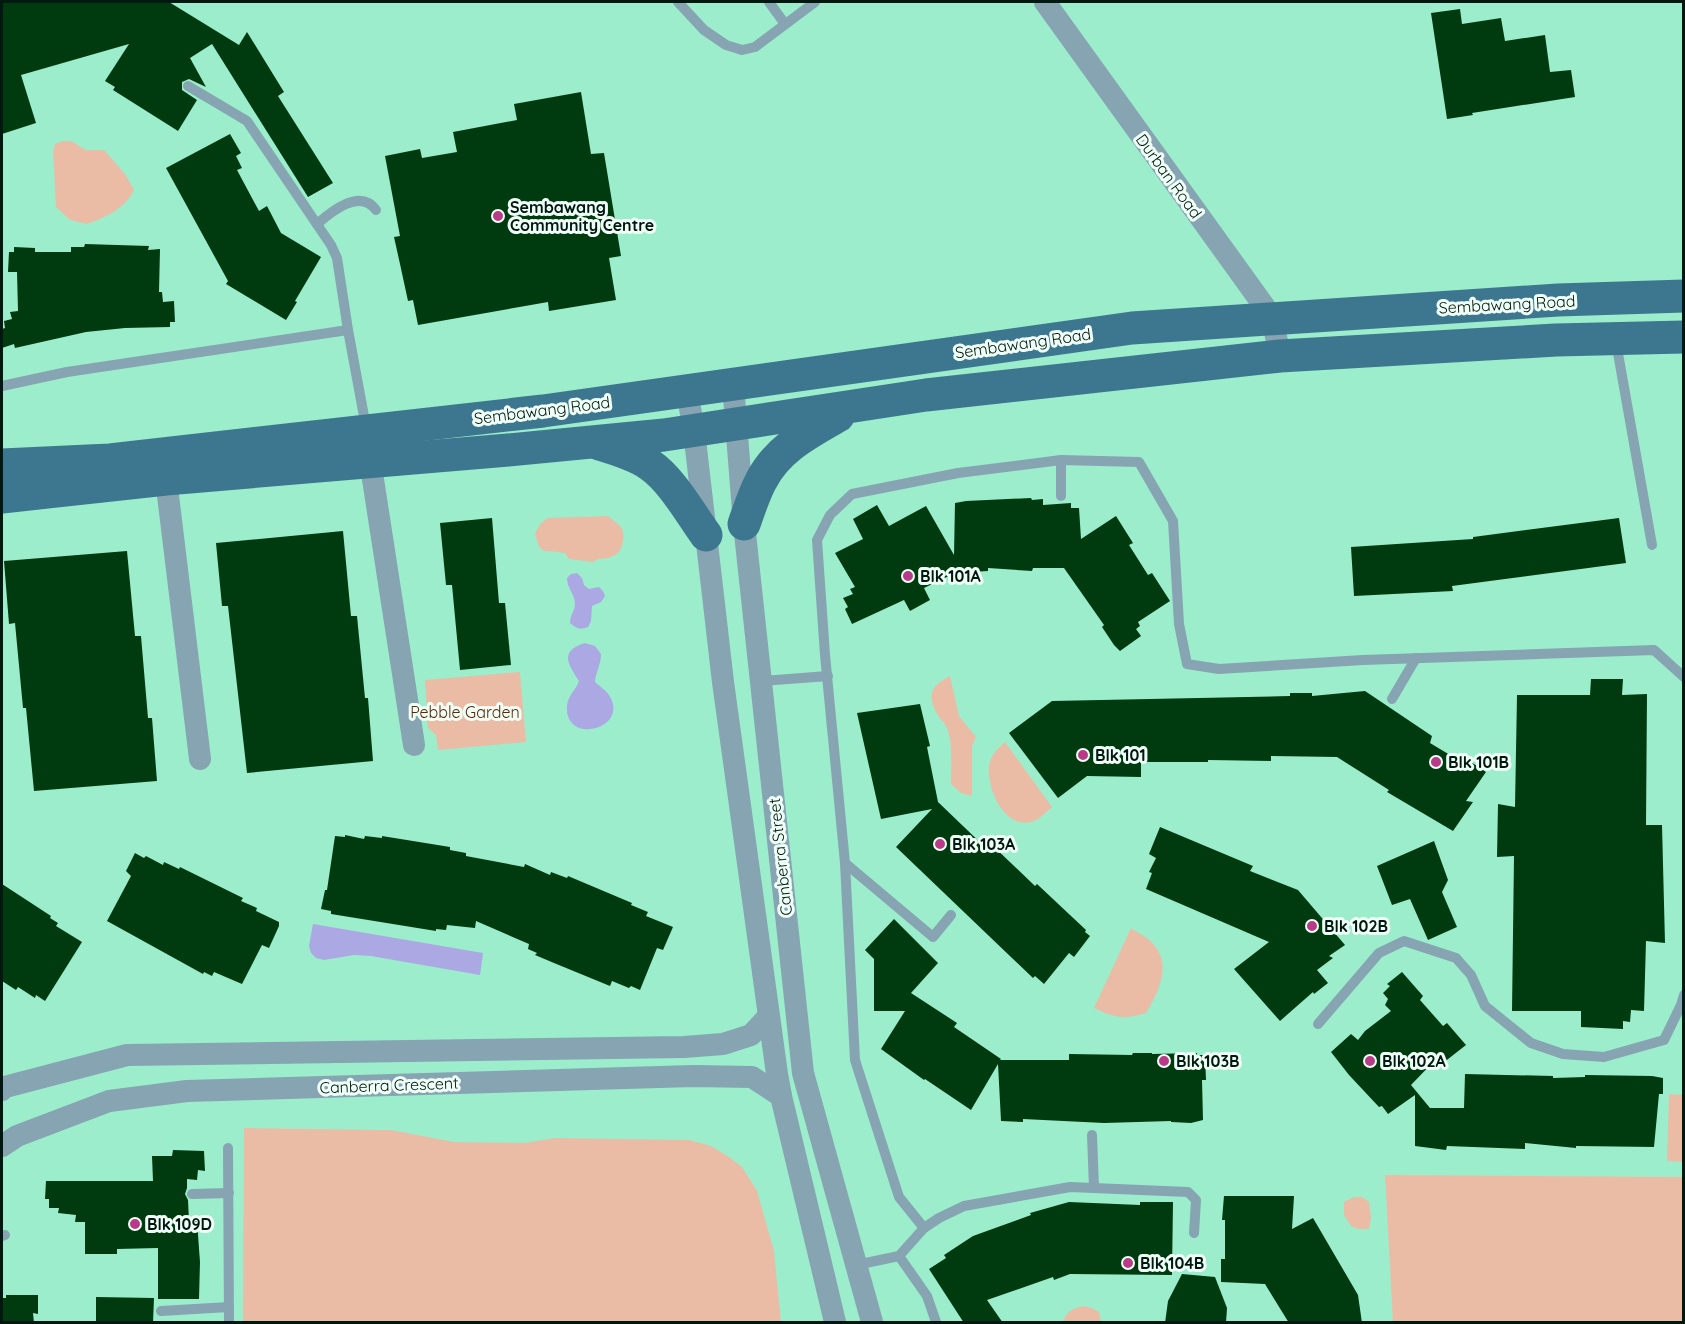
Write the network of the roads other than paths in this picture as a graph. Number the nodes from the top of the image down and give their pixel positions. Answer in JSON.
{"nodes":[{"id":1,"x":678,"y":2,"type":"edge"},
{"id":2,"x":769,"y":2,"type":"edge"},
{"id":3,"x":815,"y":2,"type":"edge"},
{"id":4,"x":1046,"y":2,"type":"edge"},
{"id":5,"x":785,"y":24,"type":"junction"},
{"id":6,"x":188,"y":86,"type":"dead end"},
{"id":7,"x":376,"y":210,"type":"dead end"},
{"id":8,"x":317,"y":224,"type":"junction"},
{"id":9,"x":1683,"y":296,"type":"edge"},
{"id":10,"x":1272,"y":317,"type":"junction"},
{"id":11,"x":348,"y":330,"type":"junction"},
{"id":12,"x":1683,"y":337,"type":"edge"},
{"id":13,"x":1616,"y":338,"type":"junction"},
{"id":14,"x":1280,"y":356,"type":"junction"},
{"id":15,"x":733,"y":384,"type":"junction"},
{"id":16,"x":2,"y":386,"type":"edge"},
{"id":17,"x":687,"y":391,"type":"junction"},
{"id":18,"x":855,"y":406,"type":"junction"},
{"id":19,"x":736,"y":425,"type":"junction"},
{"id":20,"x":694,"y":432,"type":"junction"},
{"id":21,"x":592,"y":442,"type":"junction"},
{"id":22,"x":368,"y":446,"type":"junction"},
{"id":23,"x":1061,"y":460,"type":"junction"},
{"id":24,"x":2,"y":465,"type":"edge"},
{"id":25,"x":166,"y":479,"type":"junction"},
{"id":26,"x":1061,"y":496,"type":"dead end"},
{"id":27,"x":2,"y":497,"type":"edge"},
{"id":28,"x":744,"y":524,"type":"junction"},
{"id":29,"x":706,"y":535,"type":"junction"},
{"id":30,"x":1652,"y":545,"type":"dead end"},
{"id":31,"x":1416,"y":658,"type":"junction"},
{"id":32,"x":828,"y":676,"type":"junction"},
{"id":33,"x":1683,"y":677,"type":"edge"},
{"id":34,"x":761,"y":681,"type":"junction"},
{"id":35,"x":1392,"y":699,"type":"dead end"},
{"id":36,"x":414,"y":745,"type":"dead end"},
{"id":37,"x":200,"y":759,"type":"dead end"},
{"id":38,"x":845,"y":863,"type":"junction"},
{"id":39,"x":951,"y":915,"type":"dead end"},
{"id":40,"x":1683,"y":995,"type":"edge"},
{"id":41,"x":768,"y":1017,"type":"junction"},
{"id":42,"x":1318,"y":1024,"type":"dead end"},
{"id":43,"x":803,"y":1073,"type":"junction"},
{"id":44,"x":777,"y":1074,"type":"junction"},
{"id":45,"x":2,"y":1090,"type":"edge"},
{"id":46,"x":781,"y":1096,"type":"junction"},
{"id":47,"x":1092,"y":1135,"type":"dead end"},
{"id":48,"x":2,"y":1146,"type":"edge"},
{"id":49,"x":228,"y":1148,"type":"dead end"},
{"id":50,"x":1094,"y":1188,"type":"junction"},
{"id":51,"x":229,"y":1193,"type":"junction"},
{"id":52,"x":192,"y":1194,"type":"dead end"},
{"id":53,"x":924,"y":1228,"type":"junction"},
{"id":54,"x":1194,"y":1233,"type":"dead end"},
{"id":55,"x":898,"y":1256,"type":"junction"},
{"id":56,"x":856,"y":1265,"type":"junction"},
{"id":57,"x":229,"y":1307,"type":"junction"},
{"id":58,"x":161,"y":1311,"type":"dead end"},
{"id":59,"x":229,"y":1323,"type":"edge"},
{"id":60,"x":835,"y":1323,"type":"edge"},
{"id":61,"x":872,"y":1323,"type":"edge"},
{"id":62,"x":936,"y":1323,"type":"edge"}],
"edges":[{"from":1,"to":5,"type":"lane"},
{"from":2,"to":5,"type":"lane"},
{"from":3,"to":5,"type":"lane"},
{"from":4,"to":10,"type":"street","name":"Durban Road"},
{"from":6,"to":8,"type":"lane"},
{"from":7,"to":8,"type":"lane"},
{"from":8,"to":11,"type":"lane"},
{"from":9,"to":10,"type":"main road","name":"Sembawang Road"},
{"from":10,"to":14,"type":"street","name":"Durban Road"},
{"from":10,"to":15,"type":"main road","name":"Sembawang Road"},
{"from":11,"to":16,"type":"lane"},
{"from":11,"to":22,"type":"lane"},
{"from":12,"to":13,"type":"main road","name":"Sembawang Road"},
{"from":13,"to":14,"type":"main road","name":"Sembawang Road"},
{"from":13,"to":30,"type":"lane"},
{"from":14,"to":18,"type":"main road","name":"Sembawang Road"},
{"from":15,"to":17,"type":"main road","name":"Sembawang Road"},
{"from":15,"to":19,"type":"street","name":"Canberra Street"},
{"from":17,"to":20,"type":"street","name":"Canberra Street"},
{"from":17,"to":22,"type":"main road","name":"Sembawang Road"},
{"from":18,"to":19,"type":"main road","name":"Sembawang Road"},
{"from":18,"to":28,"type":"main road"},
{"from":19,"to":20,"type":"main road","name":"Sembawang Road"},
{"from":19,"to":28,"type":"street","name":"Canberra Street"},
{"from":20,"to":21,"type":"main road","name":"Sembawang Road"},
{"from":20,"to":29,"type":"street","name":"Canberra Street"},
{"from":21,"to":22,"type":"main road","name":"Sembawang Road"},
{"from":21,"to":29,"type":"main road"},
{"from":22,"to":24,"type":"main road","name":"Sembawang Road"},
{"from":22,"to":25,"type":"main road","name":"Sembawang Road"},
{"from":22,"to":36,"type":"street"},
{"from":23,"to":26,"type":"lane"},
{"from":23,"to":31,"type":"lane"},
{"from":23,"to":32,"type":"lane"},
{"from":25,"to":27,"type":"main road","name":"Sembawang Road"},
{"from":25,"to":37,"type":"street"},
{"from":28,"to":34,"type":"street","name":"Canberra Street"},
{"from":29,"to":41,"type":"street","name":"Canberra Street"},
{"from":31,"to":33,"type":"lane"},
{"from":31,"to":35,"type":"lane"},
{"from":32,"to":34,"type":"lane"},
{"from":32,"to":38,"type":"lane"},
{"from":34,"to":43,"type":"street","name":"Canberra Street"},
{"from":38,"to":39,"type":"lane"},
{"from":38,"to":53,"type":"lane"},
{"from":40,"to":42,"type":"lane"},
{"from":41,"to":44,"type":"street","name":"Canberra Street"},
{"from":41,"to":45,"type":"street","name":"Canberra Crescent"},
{"from":43,"to":44,"type":"street"},
{"from":43,"to":56,"type":"street","name":"Canberra Street"},
{"from":44,"to":46,"type":"street","name":"Canberra Street"},
{"from":46,"to":48,"type":"street","name":"Canberra Crescent"},
{"from":46,"to":60,"type":"street","name":"Canberra Street"},
{"from":47,"to":50,"type":"lane"},
{"from":49,"to":51,"type":"lane"},
{"from":50,"to":53,"type":"lane"},
{"from":50,"to":54,"type":"lane"},
{"from":51,"to":52,"type":"lane"},
{"from":51,"to":57,"type":"lane"},
{"from":53,"to":55,"type":"lane"},
{"from":55,"to":56,"type":"lane"},
{"from":55,"to":62,"type":"lane"},
{"from":56,"to":61,"type":"street","name":"Canberra Street"},
{"from":57,"to":58,"type":"lane"},
{"from":57,"to":59,"type":"lane"}]}
